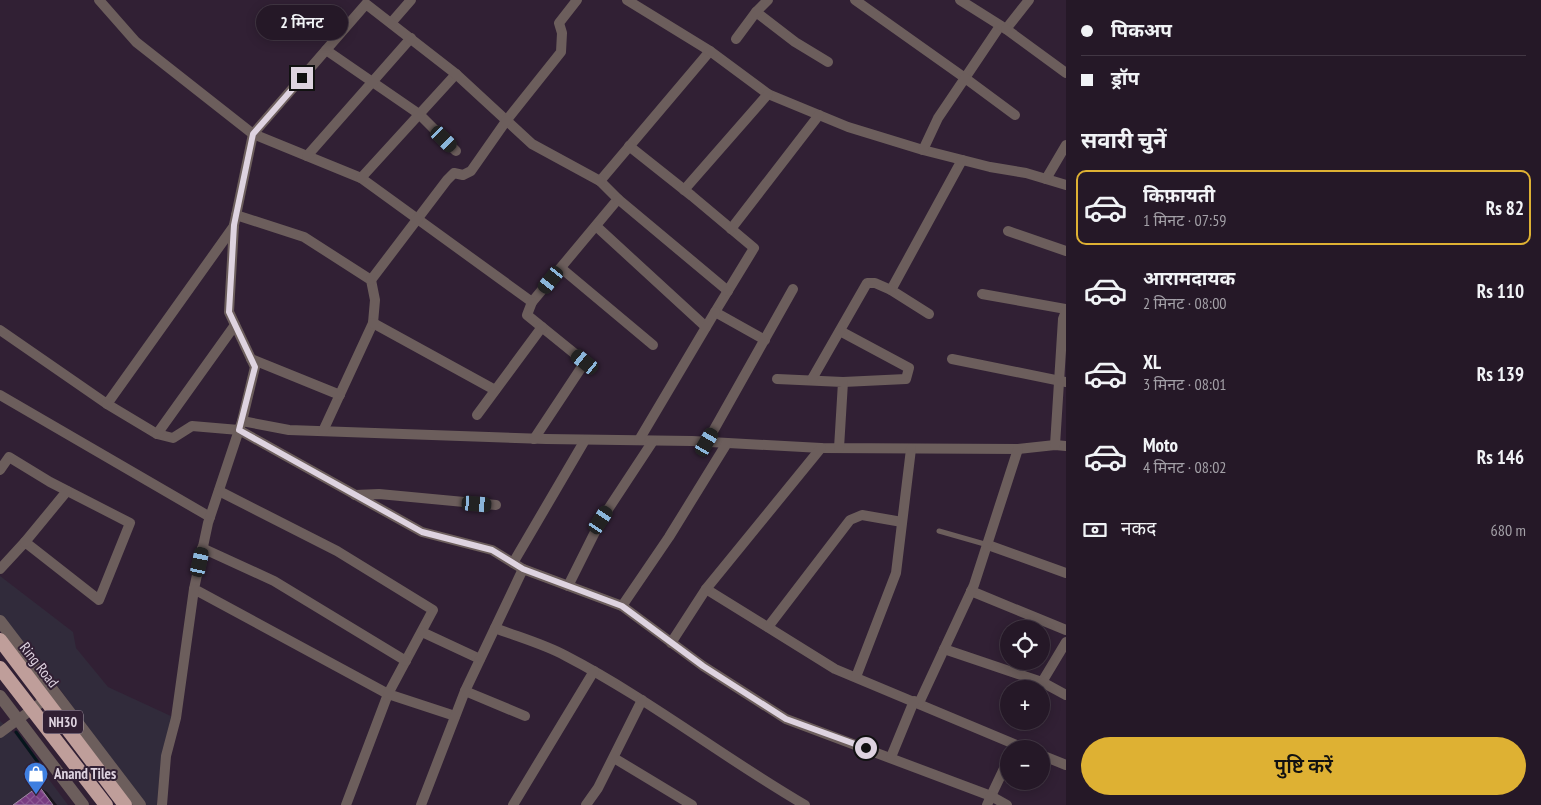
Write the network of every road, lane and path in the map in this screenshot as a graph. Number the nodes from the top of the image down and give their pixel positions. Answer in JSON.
{"nodes":[{"id":1,"x":99,"y":0,"type":"edge"},
{"id":2,"x":410,"y":0,"type":"edge"},
{"id":3,"x":577,"y":0,"type":"edge"},
{"id":4,"x":627,"y":0,"type":"edge"},
{"id":5,"x":768,"y":0,"type":"edge"},
{"id":6,"x":855,"y":0,"type":"edge"},
{"id":7,"x":960,"y":0,"type":"edge"},
{"id":8,"x":1028,"y":0,"type":"edge"},
{"id":9,"x":364,"y":2,"type":"edge"},
{"id":10,"x":756,"y":12,"type":"junction"},
{"id":11,"x":391,"y":23,"type":"junction"},
{"id":12,"x":1003,"y":28,"type":"junction"},
{"id":13,"x":411,"y":38,"type":"junction"},
{"id":14,"x":736,"y":39,"type":"dead end"},
{"id":15,"x":326,"y":50,"type":"junction"},
{"id":16,"x":710,"y":51,"type":"junction"},
{"id":17,"x":828,"y":62,"type":"dead end"},
{"id":18,"x":1066,"y":73,"type":"edge"},
{"id":19,"x":456,"y":74,"type":"junction"},
{"id":20,"x":965,"y":78,"type":"junction"},
{"id":21,"x":373,"y":82,"type":"junction"},
{"id":22,"x":768,"y":94,"type":"junction"},
{"id":23,"x":419,"y":114,"type":"junction"},
{"id":24,"x":819,"y":115,"type":"junction"},
{"id":25,"x":1015,"y":115,"type":"dead end"},
{"id":26,"x":506,"y":121,"type":"junction"},
{"id":27,"x":253,"y":134,"type":"junction"},
{"id":28,"x":1066,"y":145,"type":"edge"},
{"id":29,"x":629,"y":146,"type":"junction"},
{"id":30,"x":923,"y":150,"type":"junction"},
{"id":31,"x":456,"y":151,"type":"dead end"},
{"id":32,"x":307,"y":156,"type":"junction"},
{"id":33,"x":962,"y":160,"type":"junction"},
{"id":34,"x":361,"y":178,"type":"junction"},
{"id":35,"x":1046,"y":179,"type":"junction"},
{"id":36,"x":600,"y":181,"type":"junction"},
{"id":37,"x":1066,"y":185,"type":"edge"},
{"id":38,"x":684,"y":190,"type":"junction"},
{"id":39,"x":618,"y":199,"type":"junction"},
{"id":40,"x":417,"y":219,"type":"junction"},
{"id":41,"x":235,"y":220,"type":"junction"},
{"id":42,"x":596,"y":226,"type":"junction"},
{"id":43,"x":731,"y":229,"type":"junction"},
{"id":44,"x":1008,"y":231,"type":"dead end"},
{"id":45,"x":1066,"y":251,"type":"edge"},
{"id":46,"x":561,"y":268,"type":"junction"},
{"id":47,"x":371,"y":280,"type":"junction"},
{"id":48,"x":793,"y":289,"type":"dead end"},
{"id":49,"x":891,"y":290,"type":"junction"},
{"id":50,"x":728,"y":291,"type":"junction"},
{"id":51,"x":982,"y":294,"type":"dead end"},
{"id":52,"x":532,"y":302,"type":"junction"},
{"id":53,"x":715,"y":312,"type":"junction"},
{"id":54,"x":929,"y":314,"type":"dead end"},
{"id":55,"x":1065,"y":315,"type":"edge"},
{"id":56,"x":373,"y":323,"type":"junction"},
{"id":57,"x":235,"y":325,"type":"junction"},
{"id":58,"x":542,"y":327,"type":"junction"},
{"id":59,"x":706,"y":327,"type":"junction"},
{"id":60,"x":0,"y":330,"type":"edge"},
{"id":61,"x":840,"y":331,"type":"junction"},
{"id":62,"x":765,"y":340,"type":"junction"},
{"id":63,"x":653,"y":345,"type":"dead end"},
{"id":64,"x":251,"y":359,"type":"junction"},
{"id":65,"x":952,"y":359,"type":"dead end"},
{"id":66,"x":777,"y":379,"type":"dead end"},
{"id":67,"x":812,"y":379,"type":"junction"},
{"id":68,"x":1062,"y":381,"type":"edge"},
{"id":69,"x":843,"y":382,"type":"junction"},
{"id":70,"x":495,"y":390,"type":"junction"},
{"id":71,"x":340,"y":394,"type":"junction"},
{"id":72,"x":0,"y":395,"type":"edge"},
{"id":73,"x":107,"y":404,"type":"junction"},
{"id":74,"x":477,"y":414,"type":"dead end"},
{"id":75,"x":240,"y":426,"type":"junction"},
{"id":76,"x":324,"y":431,"type":"junction"},
{"id":77,"x":157,"y":434,"type":"junction"},
{"id":78,"x":534,"y":439,"type":"junction"},
{"id":79,"x":586,"y":440,"type":"junction"},
{"id":80,"x":639,"y":440,"type":"junction"},
{"id":81,"x":652,"y":441,"type":"junction"},
{"id":82,"x":707,"y":442,"type":"junction"},
{"id":83,"x":727,"y":443,"type":"junction"},
{"id":84,"x":1055,"y":445,"type":"junction"},
{"id":85,"x":1066,"y":446,"type":"edge"},
{"id":86,"x":821,"y":448,"type":"junction"},
{"id":87,"x":839,"y":448,"type":"junction"},
{"id":88,"x":911,"y":449,"type":"junction"},
{"id":89,"x":1018,"y":449,"type":"junction"},
{"id":90,"x":0,"y":470,"type":"edge"},
{"id":91,"x":67,"y":491,"type":"junction"},
{"id":92,"x":219,"y":491,"type":"junction"},
{"id":93,"x":354,"y":495,"type":"junction"},
{"id":94,"x":496,"y":506,"type":"dead end"},
{"id":95,"x":210,"y":517,"type":"junction"},
{"id":96,"x":902,"y":522,"type":"junction"},
{"id":97,"x":939,"y":531,"type":"dead end"},
{"id":98,"x":25,"y":542,"type":"junction"},
{"id":99,"x":988,"y":545,"type":"junction"},
{"id":100,"x":202,"y":548,"type":"junction"},
{"id":101,"x":513,"y":563,"type":"junction"},
{"id":102,"x":0,"y":569,"type":"edge"},
{"id":103,"x":523,"y":569,"type":"junction"},
{"id":104,"x":1066,"y":573,"type":"edge"},
{"id":105,"x":568,"y":586,"type":"junction"},
{"id":106,"x":194,"y":589,"type":"junction"},
{"id":107,"x":706,"y":589,"type":"junction"},
{"id":108,"x":971,"y":591,"type":"junction"},
{"id":109,"x":622,"y":606,"type":"junction"},
{"id":110,"x":0,"y":620,"type":"edge"},
{"id":111,"x":495,"y":628,"type":"junction"},
{"id":112,"x":768,"y":628,"type":"junction"},
{"id":113,"x":1066,"y":630,"type":"edge"},
{"id":114,"x":422,"y":632,"type":"junction"},
{"id":115,"x":0,"y":640,"type":"edge"},
{"id":116,"x":1066,"y":642,"type":"edge"},
{"id":117,"x":672,"y":643,"type":"junction"},
{"id":118,"x":944,"y":649,"type":"junction"},
{"id":119,"x":480,"y":659,"type":"junction"},
{"id":120,"x":406,"y":661,"type":"junction"},
{"id":121,"x":0,"y":668,"type":"edge"},
{"id":122,"x":594,"y":671,"type":"junction"},
{"id":123,"x":856,"y":677,"type":"junction"},
{"id":124,"x":1036,"y":680,"type":"edge"},
{"id":125,"x":1043,"y":680,"type":"edge"},
{"id":126,"x":1050,"y":686,"type":"edge"},
{"id":127,"x":464,"y":691,"type":"junction"},
{"id":128,"x":55,"y":693,"type":"junction"},
{"id":129,"x":388,"y":694,"type":"junction"},
{"id":130,"x":1066,"y":695,"type":"edge"},
{"id":131,"x":0,"y":696,"type":"edge"},
{"id":132,"x":642,"y":700,"type":"junction"},
{"id":133,"x":916,"y":702,"type":"junction"},
{"id":134,"x":455,"y":716,"type":"junction"},
{"id":135,"x":525,"y":716,"type":"dead end"},
{"id":136,"x":18,"y":720,"type":"junction"},
{"id":137,"x":0,"y":733,"type":"edge"},
{"id":138,"x":1001,"y":740,"type":"edge"},
{"id":139,"x":891,"y":757,"type":"junction"},
{"id":140,"x":614,"y":758,"type":"junction"},
{"id":141,"x":1050,"y":759,"type":"edge"},
{"id":142,"x":1066,"y":765,"type":"edge"},
{"id":143,"x":1000,"y":777,"type":"edge"},
{"id":144,"x":989,"y":800,"type":"edge"},
{"id":145,"x":83,"y":805,"type":"edge"},
{"id":146,"x":106,"y":805,"type":"edge"},
{"id":147,"x":125,"y":805,"type":"edge"},
{"id":148,"x":140,"y":805,"type":"edge"},
{"id":149,"x":162,"y":805,"type":"edge"},
{"id":150,"x":346,"y":805,"type":"edge"},
{"id":151,"x":421,"y":805,"type":"edge"},
{"id":152,"x":513,"y":805,"type":"edge"},
{"id":153,"x":586,"y":805,"type":"edge"},
{"id":154,"x":692,"y":805,"type":"edge"},
{"id":155,"x":805,"y":805,"type":"edge"},
{"id":156,"x":1007,"y":805,"type":"edge"}],
"edges":[{"from":1,"to":27,"type":"street"},
{"from":2,"to":11,"type":"street"},
{"from":3,"to":26,"type":"street"},
{"from":4,"to":16,"type":"street"},
{"from":5,"to":10,"type":"street"},
{"from":6,"to":20,"type":"street"},
{"from":7,"to":12,"type":"street"},
{"from":8,"to":12,"type":"street"},
{"from":9,"to":11,"type":"street"},
{"from":9,"to":15,"type":"street"},
{"from":10,"to":14,"type":"street"},
{"from":10,"to":17,"type":"street"},
{"from":11,"to":13,"type":"street"},
{"from":12,"to":18,"type":"street"},
{"from":12,"to":20,"type":"street"},
{"from":13,"to":19,"type":"street"},
{"from":13,"to":21,"type":"street"},
{"from":15,"to":21,"type":"street"},
{"from":15,"to":27,"type":"street"},
{"from":16,"to":22,"type":"street"},
{"from":16,"to":29,"type":"street"},
{"from":19,"to":23,"type":"street"},
{"from":19,"to":26,"type":"street"},
{"from":20,"to":25,"type":"street"},
{"from":20,"to":30,"type":"street"},
{"from":21,"to":23,"type":"street"},
{"from":21,"to":32,"type":"street"},
{"from":22,"to":24,"type":"street"},
{"from":22,"to":38,"type":"street"},
{"from":23,"to":31,"type":"street"},
{"from":23,"to":34,"type":"street"},
{"from":24,"to":30,"type":"street"},
{"from":24,"to":43,"type":"street"},
{"from":26,"to":36,"type":"street"},
{"from":26,"to":40,"type":"street"},
{"from":27,"to":32,"type":"street"},
{"from":27,"to":41,"type":"street"},
{"from":28,"to":35,"type":"street"},
{"from":29,"to":36,"type":"street"},
{"from":29,"to":38,"type":"street"},
{"from":30,"to":33,"type":"street"},
{"from":32,"to":34,"type":"street"},
{"from":33,"to":35,"type":"street"},
{"from":33,"to":49,"type":"street"},
{"from":34,"to":40,"type":"street"},
{"from":35,"to":37,"type":"street"},
{"from":36,"to":39,"type":"street"},
{"from":38,"to":43,"type":"street"},
{"from":39,"to":42,"type":"street"},
{"from":39,"to":50,"type":"street"},
{"from":40,"to":47,"type":"street"},
{"from":40,"to":52,"type":"street"},
{"from":41,"to":47,"type":"street"},
{"from":41,"to":57,"type":"street"},
{"from":41,"to":73,"type":"street"},
{"from":42,"to":46,"type":"street"},
{"from":42,"to":59,"type":"street"},
{"from":43,"to":50,"type":"street"},
{"from":44,"to":45,"type":"street"},
{"from":46,"to":52,"type":"street"},
{"from":46,"to":63,"type":"street"},
{"from":47,"to":56,"type":"street"},
{"from":48,"to":62,"type":"street"},
{"from":49,"to":54,"type":"street"},
{"from":49,"to":61,"type":"street"},
{"from":50,"to":53,"type":"street"},
{"from":51,"to":55,"type":"street"},
{"from":52,"to":58,"type":"street"},
{"from":53,"to":59,"type":"street"},
{"from":53,"to":62,"type":"street"},
{"from":55,"to":68,"type":"street"},
{"from":56,"to":70,"type":"street"},
{"from":56,"to":71,"type":"street"},
{"from":57,"to":64,"type":"street"},
{"from":57,"to":77,"type":"street"},
{"from":58,"to":70,"type":"street"},
{"from":58,"to":78,"type":"street"},
{"from":59,"to":80,"type":"street"},
{"from":60,"to":73,"type":"street"},
{"from":61,"to":67,"type":"street"},
{"from":61,"to":69,"type":"street"},
{"from":62,"to":82,"type":"street"},
{"from":64,"to":71,"type":"street"},
{"from":64,"to":75,"type":"street"},
{"from":65,"to":68,"type":"street"},
{"from":66,"to":67,"type":"street"},
{"from":67,"to":69,"type":"street"},
{"from":68,"to":84,"type":"street"},
{"from":69,"to":87,"type":"street"},
{"from":70,"to":74,"type":"street"},
{"from":71,"to":76,"type":"street"},
{"from":72,"to":95,"type":"street"},
{"from":73,"to":77,"type":"street"},
{"from":75,"to":76,"type":"street"},
{"from":75,"to":77,"type":"street"},
{"from":75,"to":92,"type":"street"},
{"from":75,"to":93,"type":"street"},
{"from":76,"to":78,"type":"street"},
{"from":78,"to":79,"type":"street"},
{"from":79,"to":80,"type":"street"},
{"from":79,"to":101,"type":"street"},
{"from":80,"to":81,"type":"street"},
{"from":81,"to":82,"type":"street"},
{"from":81,"to":105,"type":"street"},
{"from":82,"to":83,"type":"street"},
{"from":83,"to":86,"type":"street"},
{"from":83,"to":109,"type":"street"},
{"from":84,"to":85,"type":"street"},
{"from":84,"to":89,"type":"street"},
{"from":86,"to":87,"type":"street"},
{"from":86,"to":107,"type":"street"},
{"from":87,"to":88,"type":"street"},
{"from":88,"to":89,"type":"street"},
{"from":88,"to":96,"type":"street"},
{"from":89,"to":99,"type":"street"},
{"from":90,"to":91,"type":"street"},
{"from":91,"to":98,"type":"street"},
{"from":91,"to":98,"type":"street"},
{"from":92,"to":95,"type":"street"},
{"from":92,"to":114,"type":"street"},
{"from":93,"to":94,"type":"street"},
{"from":93,"to":101,"type":"street"},
{"from":95,"to":100,"type":"street"},
{"from":96,"to":112,"type":"street"},
{"from":96,"to":123,"type":"street"},
{"from":97,"to":99,"type":"lane"},
{"from":98,"to":102,"type":"street"},
{"from":99,"to":104,"type":"street"},
{"from":99,"to":108,"type":"street"},
{"from":100,"to":106,"type":"street"},
{"from":100,"to":120,"type":"street"},
{"from":101,"to":103,"type":"street"},
{"from":103,"to":105,"type":"street"},
{"from":103,"to":111,"type":"street"},
{"from":105,"to":109,"type":"street"},
{"from":106,"to":129,"type":"street"},
{"from":106,"to":149,"type":"street"},
{"from":107,"to":112,"type":"street"},
{"from":107,"to":117,"type":"street"},
{"from":108,"to":113,"type":"street"},
{"from":108,"to":118,"type":"street"},
{"from":109,"to":117,"type":"street"},
{"from":110,"to":128,"type":"street"},
{"from":111,"to":119,"type":"street"},
{"from":111,"to":122,"type":"street"},
{"from":112,"to":123,"type":"street"},
{"from":114,"to":119,"type":"street"},
{"from":114,"to":120,"type":"street"},
{"from":115,"to":147,"type":"highway","name":"Ring Road","number":"NH30","bridge":true},
{"from":116,"to":125,"type":"street"},
{"from":117,"to":139,"type":"street"},
{"from":118,"to":124,"type":"street"},
{"from":118,"to":133,"type":"street"},
{"from":119,"to":127,"type":"street"},
{"from":120,"to":129,"type":"street"},
{"from":121,"to":146,"type":"highway","number":"NH30","bridge":true},
{"from":122,"to":132,"type":"street"},
{"from":122,"to":152,"type":"street"},
{"from":123,"to":133,"type":"street"},
{"from":126,"to":130,"type":"street"},
{"from":127,"to":134,"type":"street"},
{"from":127,"to":135,"type":"street"},
{"from":128,"to":136,"type":"street"},
{"from":128,"to":148,"type":"street"},
{"from":129,"to":134,"type":"street"},
{"from":129,"to":150,"type":"street"},
{"from":131,"to":136,"type":"street"},
{"from":132,"to":140,"type":"street"},
{"from":132,"to":155,"type":"street"},
{"from":133,"to":138,"type":"street"},
{"from":133,"to":139,"type":"street"},
{"from":134,"to":151,"type":"street"},
{"from":136,"to":137,"type":"street"},
{"from":136,"to":145,"type":"street"},
{"from":139,"to":144,"type":"street"},
{"from":140,"to":153,"type":"street"},
{"from":140,"to":154,"type":"street"},
{"from":141,"to":142,"type":"street"},
{"from":143,"to":144,"type":"street"},
{"from":144,"to":156,"type":"street"}]}
